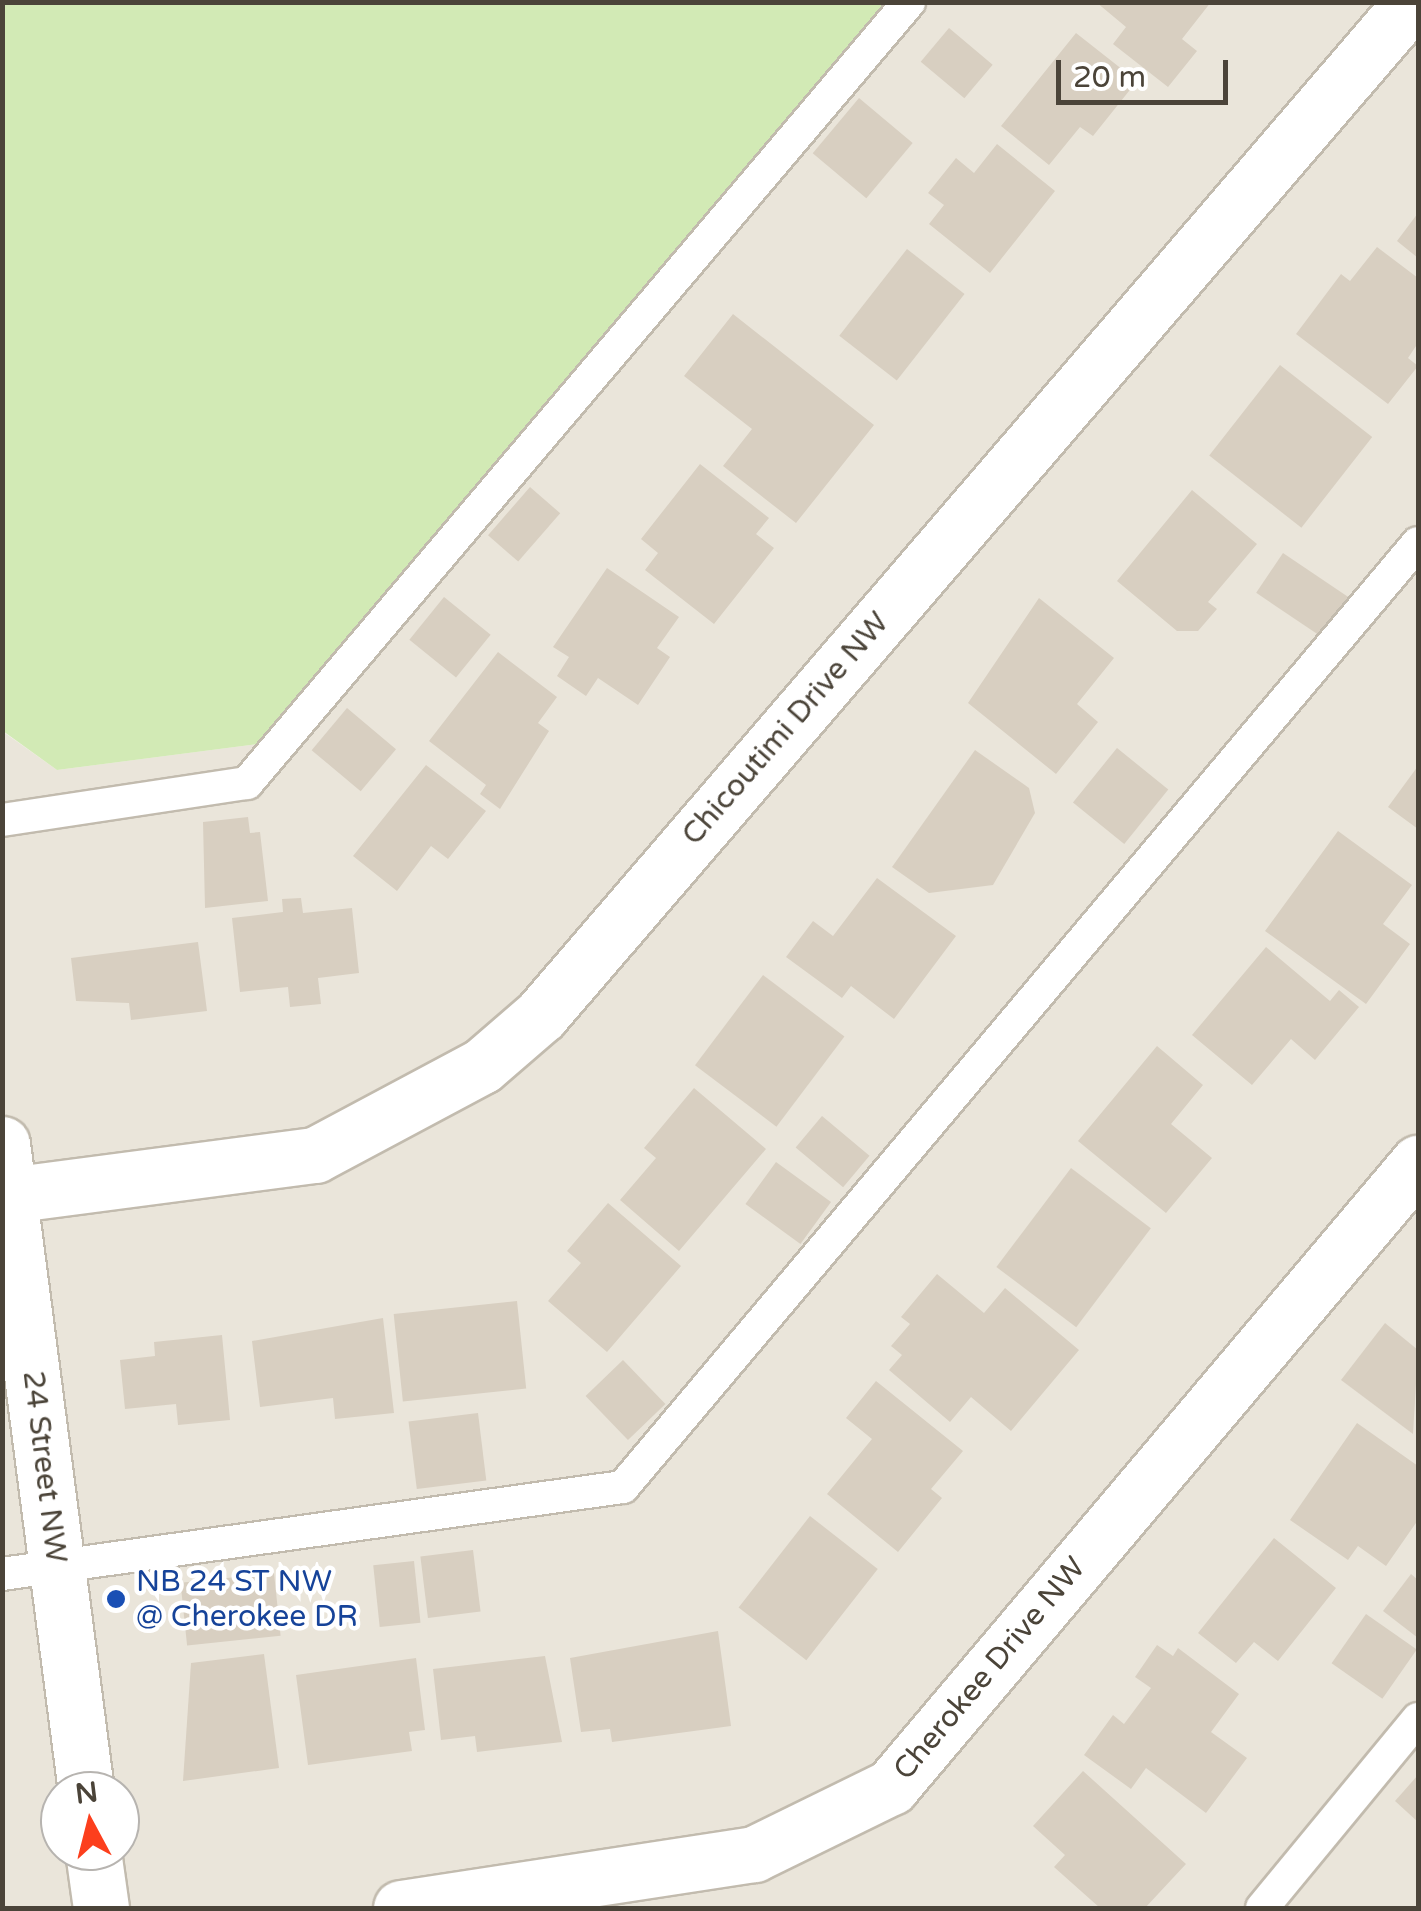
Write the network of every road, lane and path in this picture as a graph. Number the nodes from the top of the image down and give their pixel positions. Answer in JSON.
{"nodes":[{"id":1,"x":909,"y":2,"type":"edge"},
{"id":2,"x":1412,"y":2,"type":"edge"},
{"id":3,"x":1418,"y":543,"type":"edge"},
{"id":4,"x":2,"y":820,"type":"edge"},
{"id":5,"x":1418,"y":1163,"type":"edge"},
{"id":6,"x":5,"y":1178,"type":"edge"},
{"id":7,"x":57,"y":1567,"type":"junction"},
{"id":8,"x":2,"y":1574,"type":"edge"},
{"id":9,"x":1418,"y":1719,"type":"edge"},
{"id":10,"x":83,"y":1771,"type":"edge"},
{"id":11,"x":96,"y":1871,"type":"edge"},
{"id":12,"x":101,"y":1908,"type":"edge"},
{"id":13,"x":401,"y":1908,"type":"edge"},
{"id":14,"x":1262,"y":1908,"type":"edge"}],
"edges":[{"from":1,"to":4,"type":"lane"},
{"from":2,"to":6,"type":"street","name":"Chicoutimi Drive NW"},
{"from":3,"to":7,"type":"lane"},
{"from":5,"to":13,"type":"street","name":"Cherokee Drive NW"},
{"from":6,"to":7,"type":"street","name":"24 Street NW"},
{"from":7,"to":8,"type":"lane"},
{"from":7,"to":10,"type":"street","name":"24 Street NW"},
{"from":9,"to":14,"type":"lane"},
{"from":11,"to":12,"type":"street"}]}
